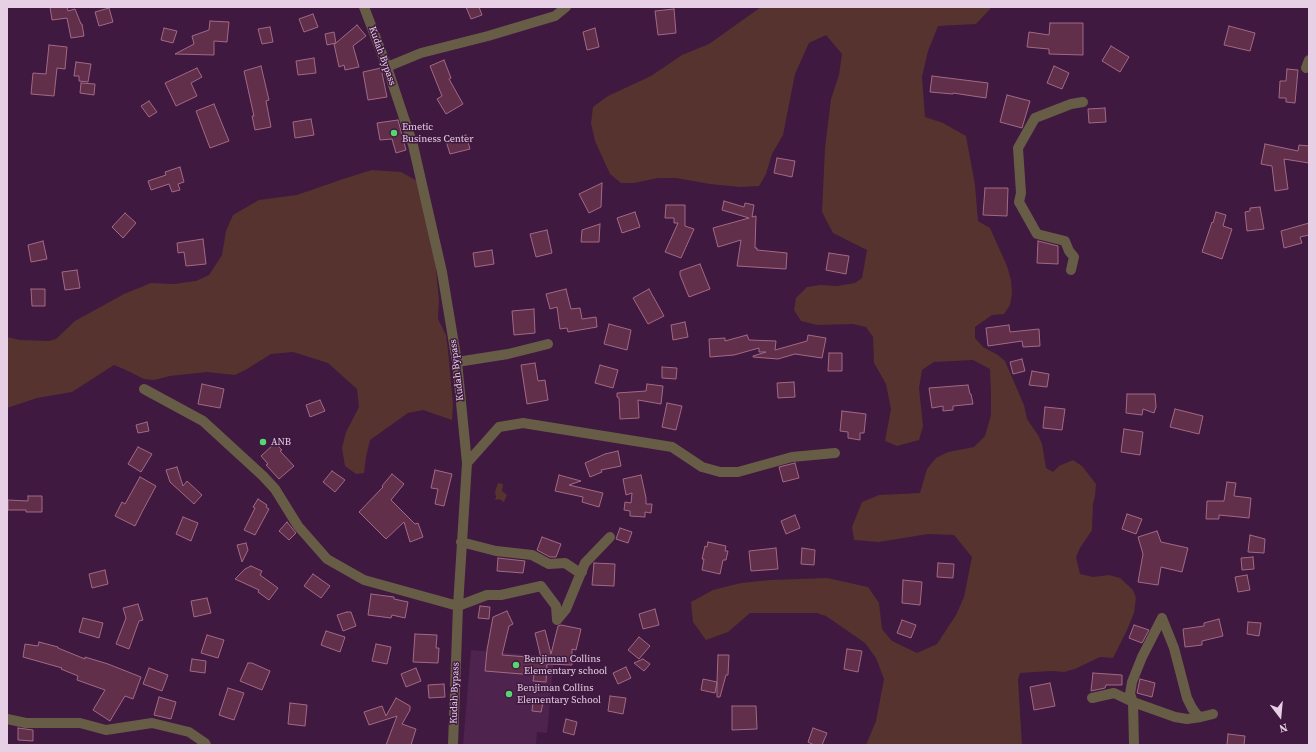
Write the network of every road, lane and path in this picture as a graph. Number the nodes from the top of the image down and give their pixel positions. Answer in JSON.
{"nodes":[{"id":1,"x":364,"y":7,"type":"edge"},
{"id":2,"x":566,"y":7,"type":"edge"},
{"id":3,"x":387,"y":67,"type":"junction"},
{"id":4,"x":1083,"y":102,"type":"dead end"},
{"id":5,"x":1071,"y":270,"type":"dead end"},
{"id":6,"x":548,"y":344,"type":"dead end"},
{"id":7,"x":457,"y":362,"type":"junction"},
{"id":8,"x":144,"y":389,"type":"dead end"},
{"id":9,"x":835,"y":453,"type":"dead end"},
{"id":10,"x":467,"y":463,"type":"junction"},
{"id":11,"x":610,"y":537,"type":"dead end"},
{"id":12,"x":461,"y":542,"type":"junction"},
{"id":13,"x":582,"y":572,"type":"junction"},
{"id":14,"x":458,"y":606,"type":"junction"},
{"id":15,"x":1092,"y":698,"type":"dead end"},
{"id":16,"x":1133,"y":702,"type":"junction"},
{"id":17,"x":1213,"y":714,"type":"dead end"},
{"id":18,"x":1201,"y":717,"type":"junction"},
{"id":19,"x":7,"y":719,"type":"edge"},
{"id":20,"x":206,"y":745,"type":"edge"},
{"id":21,"x":453,"y":745,"type":"edge"},
{"id":22,"x":1134,"y":745,"type":"edge"}],
"edges":[{"from":1,"to":3,"type":"street","name":"Kudah Bypass"},
{"from":2,"to":3,"type":"street"},
{"from":3,"to":7,"type":"street","name":"Kudah Bypass"},
{"from":4,"to":5,"type":"street"},
{"from":6,"to":7,"type":"street"},
{"from":7,"to":10,"type":"street","name":"Kudah Bypass"},
{"from":8,"to":14,"type":"street"},
{"from":9,"to":10,"type":"street"},
{"from":10,"to":12,"type":"street","name":"Kudah Bypass"},
{"from":11,"to":13,"type":"street"},
{"from":12,"to":13,"type":"street"},
{"from":12,"to":14,"type":"street","name":"Kudah Bypass"},
{"from":13,"to":14,"type":"street"},
{"from":14,"to":21,"type":"street","name":"Kudah Bypass"},
{"from":15,"to":16,"type":"street"},
{"from":16,"to":18,"type":"street"},
{"from":16,"to":18,"type":"street"},
{"from":16,"to":22,"type":"street"},
{"from":17,"to":18,"type":"street"},
{"from":19,"to":20,"type":"street"}]}
